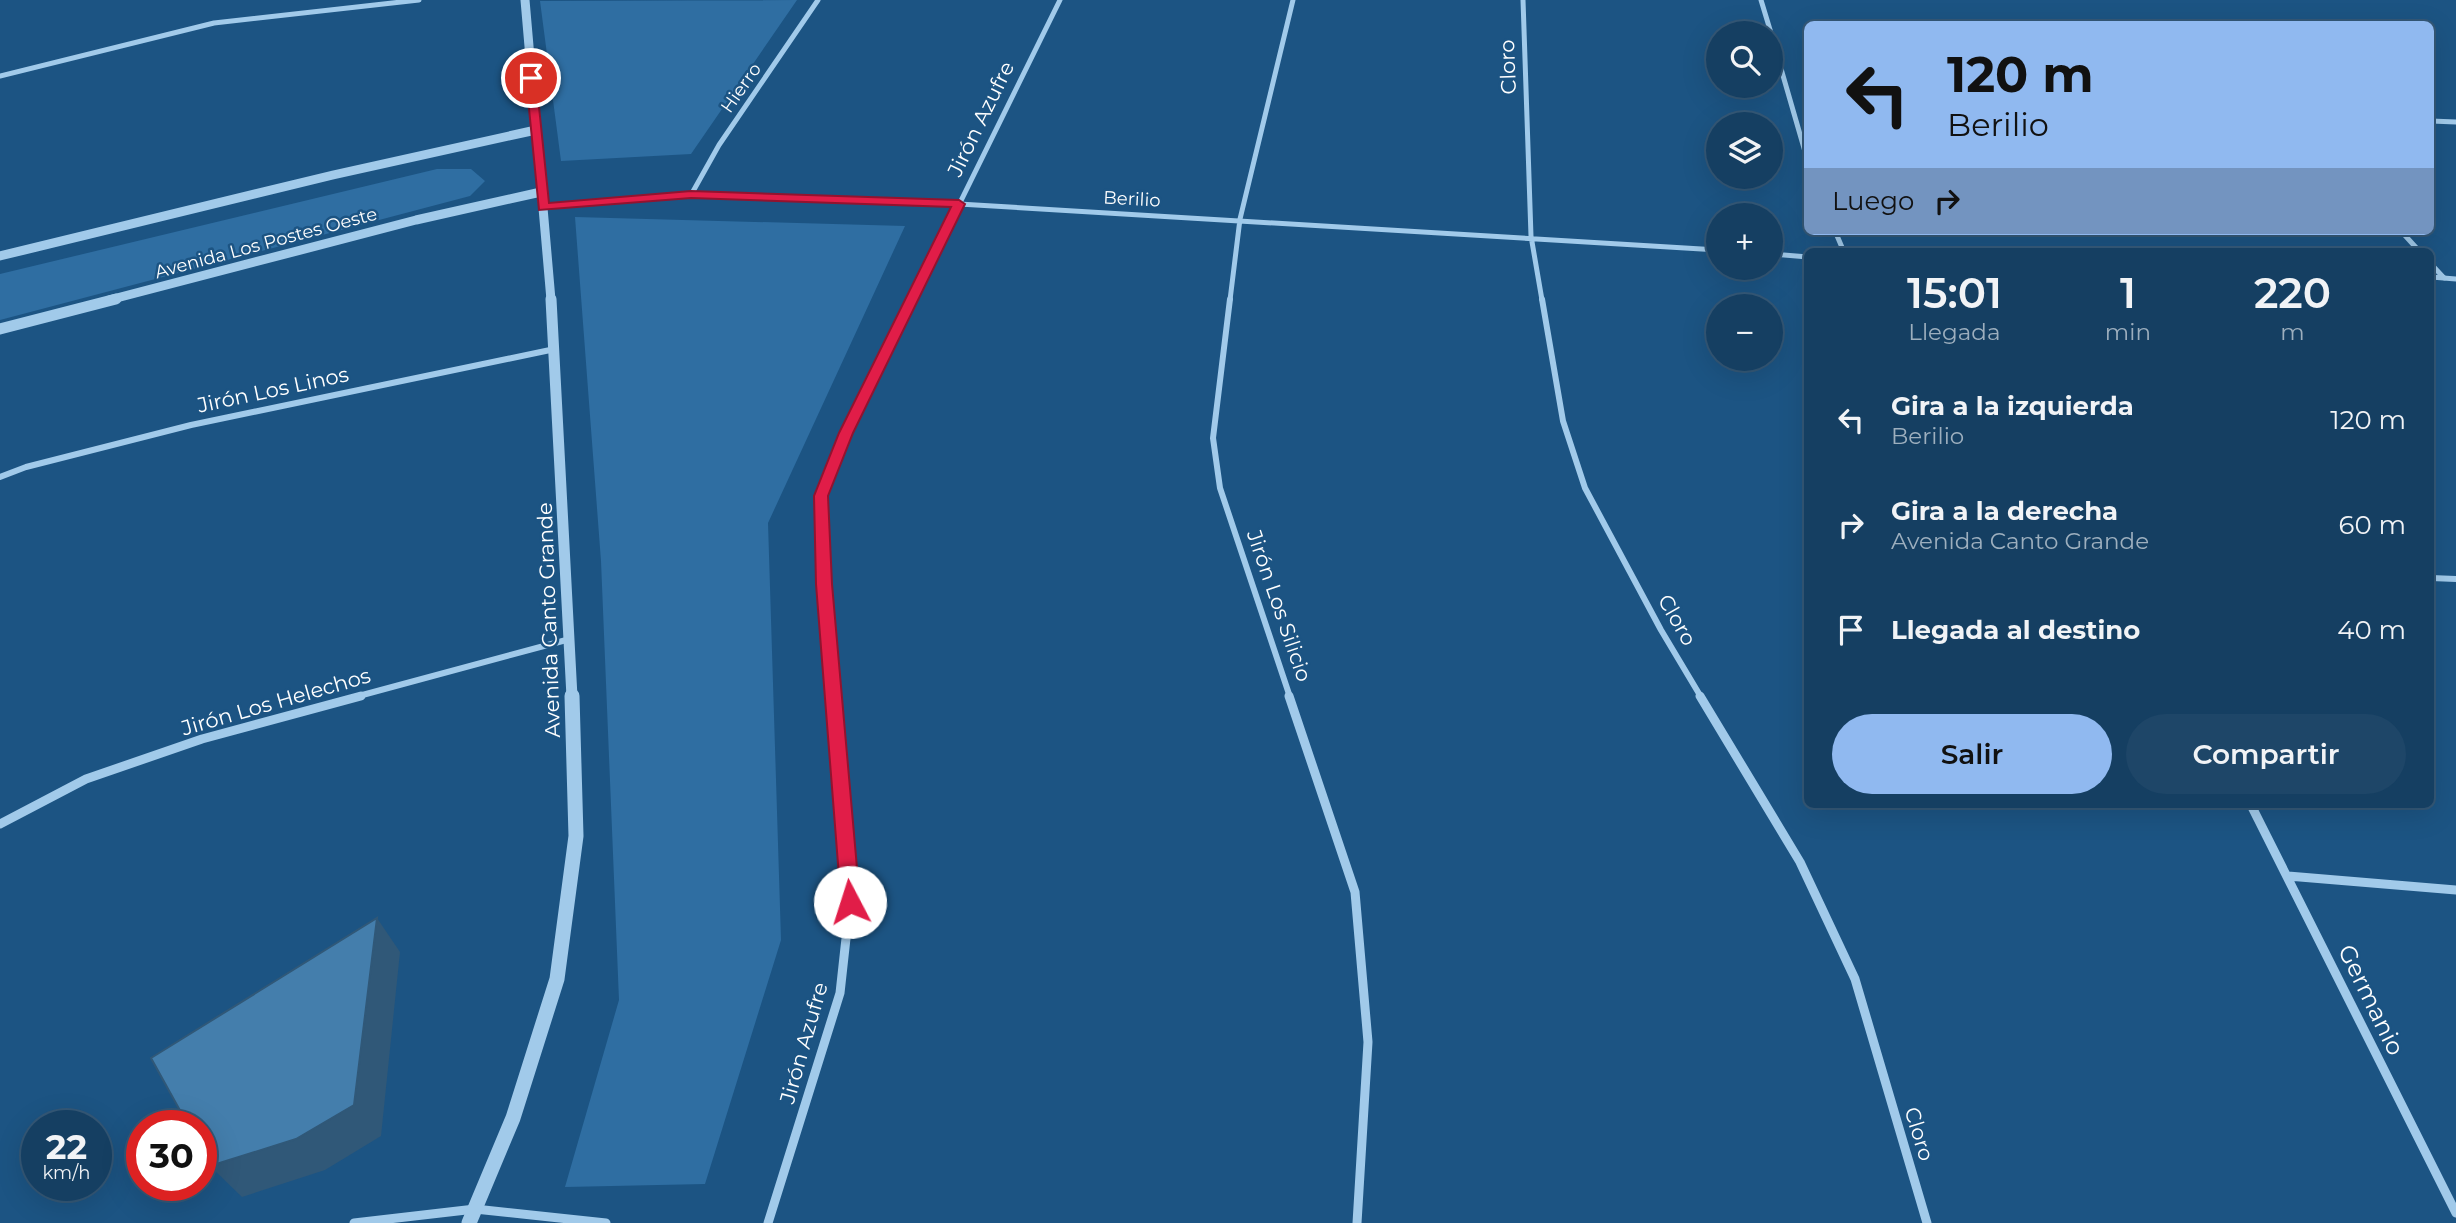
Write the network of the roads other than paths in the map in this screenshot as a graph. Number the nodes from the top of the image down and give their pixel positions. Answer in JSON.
{"nodes":[{"id":1,"x":419,"y":0,"type":"edge"},
{"id":2,"x":525,"y":0,"type":"edge"},
{"id":3,"x":818,"y":0,"type":"edge"},
{"id":4,"x":1060,"y":0,"type":"edge"},
{"id":5,"x":1293,"y":0,"type":"edge"},
{"id":6,"x":1523,"y":0,"type":"edge"},
{"id":7,"x":1761,"y":0,"type":"edge"},
{"id":8,"x":1767,"y":21,"type":"edge"},
{"id":9,"x":0,"y":76,"type":"edge"},
{"id":10,"x":1783,"y":76,"type":"edge"},
{"id":11,"x":2434,"y":121,"type":"edge"},
{"id":12,"x":2456,"y":122,"type":"edge"},
{"id":13,"x":536,"y":130,"type":"junction"},
{"id":14,"x":1804,"y":150,"type":"edge"},
{"id":15,"x":541,"y":192,"type":"junction"},
{"id":16,"x":691,"y":195,"type":"junction"},
{"id":17,"x":959,"y":204,"type":"junction"},
{"id":18,"x":543,"y":207,"type":"junction"},
{"id":19,"x":1240,"y":219,"type":"junction"},
{"id":20,"x":2405,"y":235,"type":"edge"},
{"id":21,"x":1531,"y":236,"type":"junction"},
{"id":22,"x":2416,"y":248,"type":"edge"},
{"id":23,"x":1706,"y":249,"type":"edge"},
{"id":24,"x":1783,"y":255,"type":"edge"},
{"id":25,"x":0,"y":256,"type":"edge"},
{"id":26,"x":1804,"y":257,"type":"edge"},
{"id":27,"x":2434,"y":267,"type":"edge"},
{"id":28,"x":2434,"y":277,"type":"edge"},
{"id":29,"x":2444,"y":278,"type":"junction"},
{"id":30,"x":2456,"y":279,"type":"edge"},
{"id":31,"x":0,"y":329,"type":"edge"},
{"id":32,"x":555,"y":349,"type":"junction"},
{"id":33,"x":0,"y":477,"type":"edge"},
{"id":34,"x":2434,"y":578,"type":"edge"},
{"id":35,"x":2456,"y":579,"type":"edge"},
{"id":36,"x":571,"y":639,"type":"junction"},
{"id":37,"x":2253,"y":808,"type":"edge"},
{"id":38,"x":0,"y":824,"type":"edge"},
{"id":39,"x":2288,"y":876,"type":"junction"},
{"id":40,"x":2456,"y":890,"type":"edge"},
{"id":41,"x":475,"y":1209,"type":"junction"},
{"id":42,"x":2456,"y":1213,"type":"edge"},
{"id":43,"x":354,"y":1223,"type":"edge"},
{"id":44,"x":469,"y":1223,"type":"edge"},
{"id":45,"x":606,"y":1223,"type":"edge"},
{"id":46,"x":768,"y":1223,"type":"edge"},
{"id":47,"x":1357,"y":1223,"type":"edge"},
{"id":48,"x":1927,"y":1223,"type":"edge"}],
"edges":[{"from":1,"to":9,"type":"street"},
{"from":2,"to":13,"type":"street","name":"Avenida Canto Grande"},
{"from":3,"to":16,"type":"street","name":"Hierro"},
{"from":4,"to":17,"type":"street","name":"Jirón Azufre"},
{"from":5,"to":19,"type":"street","name":"Jirón Los Silicio"},
{"from":6,"to":21,"type":"street","name":"Cloro"},
{"from":7,"to":8,"type":"street"},
{"from":10,"to":14,"type":"street"},
{"from":11,"to":12,"type":"street"},
{"from":13,"to":15,"type":"street","name":"Avenida Canto Grande"},
{"from":13,"to":25,"type":"street"},
{"from":15,"to":18,"type":"street","name":"Avenida Canto Grande"},
{"from":15,"to":31,"type":"street","name":"Avenida Los Postes Oeste"},
{"from":16,"to":17,"type":"street","name":"Berilio"},
{"from":16,"to":18,"type":"street","name":"Berilio"},
{"from":17,"to":19,"type":"street","name":"Berilio"},
{"from":17,"to":46,"type":"street","name":"Jirón Azufre"},
{"from":18,"to":32,"type":"street","name":"Avenida Canto Grande"},
{"from":19,"to":21,"type":"street","name":"Berilio"},
{"from":19,"to":47,"type":"street","name":"Jirón Los Silicio"},
{"from":20,"to":22,"type":"street"},
{"from":21,"to":23,"type":"street","name":"Berilio"},
{"from":21,"to":48,"type":"street","name":"Cloro"},
{"from":24,"to":26,"type":"street"},
{"from":27,"to":29,"type":"street"},
{"from":28,"to":29,"type":"street"},
{"from":29,"to":30,"type":"street"},
{"from":32,"to":33,"type":"street","name":"Jirón Los Linos"},
{"from":32,"to":36,"type":"street","name":"Avenida Canto Grande"},
{"from":34,"to":35,"type":"street"},
{"from":36,"to":38,"type":"street","name":"Jirón Los Helechos"},
{"from":36,"to":41,"type":"street","name":"Avenida Canto Grande"},
{"from":37,"to":39,"type":"street","name":"Germanio"},
{"from":39,"to":40,"type":"street"},
{"from":39,"to":42,"type":"street","name":"Germanio"},
{"from":41,"to":43,"type":"street"},
{"from":41,"to":44,"type":"street","name":"Avenida Canto Grande"},
{"from":41,"to":45,"type":"street"}]}
